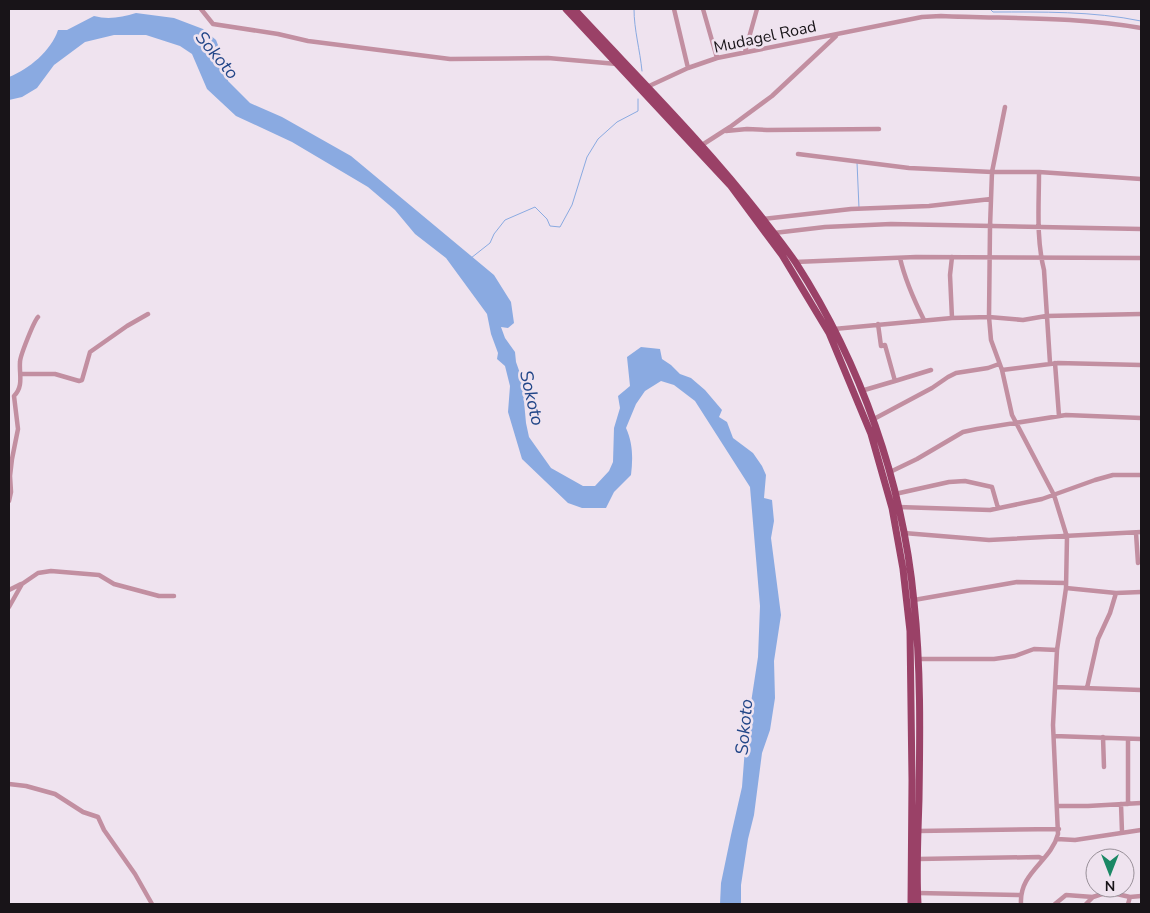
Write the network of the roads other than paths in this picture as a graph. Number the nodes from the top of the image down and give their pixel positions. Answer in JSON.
{"nodes":[{"id":1,"x":201,"y":9,"type":"edge"},
{"id":2,"x":566,"y":9,"type":"edge"},
{"id":3,"x":574,"y":9,"type":"edge"},
{"id":4,"x":674,"y":9,"type":"edge"},
{"id":5,"x":703,"y":9,"type":"edge"},
{"id":6,"x":757,"y":9,"type":"edge"},
{"id":7,"x":1141,"y":28,"type":"edge"},
{"id":8,"x":838,"y":34,"type":"junction"},
{"id":9,"x":745,"y":52,"type":"junction"},
{"id":10,"x":717,"y":58,"type":"junction"},
{"id":11,"x":617,"y":64,"type":"junction"},
{"id":12,"x":688,"y":68,"type":"junction"},
{"id":13,"x":647,"y":86,"type":"junction"},
{"id":14,"x":648,"y":98,"type":"junction"},
{"id":15,"x":1005,"y":107,"type":"dead end"},
{"id":16,"x":880,"y":129,"type":"dead end"},
{"id":17,"x":723,"y":132,"type":"junction"},
{"id":18,"x":702,"y":145,"type":"junction"},
{"id":19,"x":798,"y":154,"type":"dead end"},
{"id":20,"x":992,"y":172,"type":"junction"},
{"id":21,"x":1039,"y":172,"type":"junction"},
{"id":22,"x":1141,"y":179,"type":"edge"},
{"id":23,"x":991,"y":200,"type":"junction"},
{"id":24,"x":763,"y":219,"type":"junction"},
{"id":25,"x":1038,"y":226,"type":"junction"},
{"id":26,"x":990,"y":227,"type":"junction"},
{"id":27,"x":1141,"y":229,"type":"edge"},
{"id":28,"x":774,"y":233,"type":"junction"},
{"id":29,"x":1041,"y":256,"type":"junction"},
{"id":30,"x":952,"y":257,"type":"junction"},
{"id":31,"x":900,"y":258,"type":"junction"},
{"id":32,"x":990,"y":258,"type":"junction"},
{"id":33,"x":1141,"y":258,"type":"edge"},
{"id":34,"x":795,"y":262,"type":"junction"},
{"id":35,"x":148,"y":314,"type":"dead end"},
{"id":36,"x":1141,"y":314,"type":"edge"},
{"id":37,"x":1046,"y":316,"type":"junction"},
{"id":38,"x":38,"y":317,"type":"dead end"},
{"id":39,"x":989,"y":317,"type":"junction"},
{"id":40,"x":952,"y":318,"type":"junction"},
{"id":41,"x":924,"y":320,"type":"junction"},
{"id":42,"x":878,"y":324,"type":"junction"},
{"id":43,"x":834,"y":328,"type":"junction"},
{"id":44,"x":1052,"y":363,"type":"junction"},
{"id":45,"x":999,"y":364,"type":"junction"},
{"id":46,"x":1141,"y":365,"type":"edge"},
{"id":47,"x":930,"y":370,"type":"dead end"},
{"id":48,"x":1002,"y":370,"type":"junction"},
{"id":49,"x":21,"y":374,"type":"junction"},
{"id":50,"x":895,"y":382,"type":"junction"},
{"id":51,"x":861,"y":391,"type":"junction"},
{"id":52,"x":1059,"y":416,"type":"junction"},
{"id":53,"x":1141,"y":418,"type":"edge"},
{"id":54,"x":872,"y":420,"type":"junction"},
{"id":55,"x":1017,"y":424,"type":"junction"},
{"id":56,"x":890,"y":472,"type":"junction"},
{"id":57,"x":1141,"y":475,"type":"edge"},
{"id":58,"x":895,"y":494,"type":"junction"},
{"id":59,"x":1054,"y":495,"type":"junction"},
{"id":60,"x":9,"y":501,"type":"edge"},
{"id":61,"x":898,"y":507,"type":"junction"},
{"id":62,"x":998,"y":508,"type":"junction"},
{"id":63,"x":1139,"y":532,"type":"edge"},
{"id":64,"x":904,"y":533,"type":"junction"},
{"id":65,"x":1067,"y":538,"type":"junction"},
{"id":66,"x":1138,"y":563,"type":"dead end"},
{"id":67,"x":22,"y":584,"type":"junction"},
{"id":68,"x":1066,"y":586,"type":"junction"},
{"id":69,"x":9,"y":590,"type":"edge"},
{"id":70,"x":1141,"y":592,"type":"edge"},
{"id":71,"x":1116,"y":593,"type":"junction"},
{"id":72,"x":174,"y":596,"type":"dead end"},
{"id":73,"x":914,"y":600,"type":"junction"},
{"id":74,"x":9,"y":607,"type":"edge"},
{"id":75,"x":1057,"y":650,"type":"junction"},
{"id":76,"x":918,"y":659,"type":"junction"},
{"id":77,"x":1055,"y":687,"type":"junction"},
{"id":78,"x":1087,"y":688,"type":"junction"},
{"id":79,"x":1141,"y":690,"type":"edge"},
{"id":80,"x":1054,"y":736,"type":"junction"},
{"id":81,"x":1103,"y":738,"type":"junction"},
{"id":82,"x":1128,"y":739,"type":"junction"},
{"id":83,"x":1141,"y":739,"type":"edge"},
{"id":84,"x":1104,"y":767,"type":"dead end"},
{"id":85,"x":9,"y":784,"type":"edge"},
{"id":86,"x":1141,"y":802,"type":"edge"},
{"id":87,"x":1121,"y":804,"type":"junction"},
{"id":88,"x":1128,"y":804,"type":"junction"},
{"id":89,"x":1058,"y":806,"type":"junction"},
{"id":90,"x":1059,"y":829,"type":"junction"},
{"id":91,"x":1141,"y":830,"type":"edge"},
{"id":92,"x":918,"y":832,"type":"junction"},
{"id":93,"x":1122,"y":832,"type":"junction"},
{"id":94,"x":1057,"y":839,"type":"junction"},
{"id":95,"x":918,"y":859,"type":"junction"},
{"id":96,"x":1043,"y":859,"type":"junction"},
{"id":97,"x":918,"y":893,"type":"junction"},
{"id":98,"x":1020,"y":896,"type":"junction"},
{"id":99,"x":1085,"y":896,"type":"edge"},
{"id":100,"x":1139,"y":897,"type":"edge"},
{"id":101,"x":152,"y":904,"type":"edge"},
{"id":102,"x":912,"y":904,"type":"edge"},
{"id":103,"x":918,"y":904,"type":"edge"},
{"id":104,"x":1021,"y":904,"type":"edge"},
{"id":105,"x":1055,"y":904,"type":"edge"},
{"id":106,"x":1138,"y":904,"type":"edge"}],
"edges":[{"from":1,"to":11,"type":"street"},
{"from":2,"to":11,"type":"main road"},
{"from":3,"to":13,"type":"main road"},
{"from":4,"to":12,"type":"street"},
{"from":5,"to":10,"type":"street"},
{"from":6,"to":9,"type":"street"},
{"from":7,"to":8,"type":"street","name":"Mudagel Road"},
{"from":8,"to":9,"type":"street","name":"Mudagel Road"},
{"from":8,"to":17,"type":"street"},
{"from":9,"to":10,"type":"street","name":"Mudagel Road"},
{"from":10,"to":12,"type":"street","name":"Mudagel Road"},
{"from":11,"to":14,"type":"main road"},
{"from":12,"to":13,"type":"street","name":"Mudagel Road"},
{"from":13,"to":14,"type":"street"},
{"from":13,"to":18,"type":"main road"},
{"from":14,"to":102,"type":"main road"},
{"from":15,"to":20,"type":"street"},
{"from":16,"to":17,"type":"street"},
{"from":17,"to":18,"type":"street"},
{"from":18,"to":24,"type":"main road"},
{"from":19,"to":20,"type":"street"},
{"from":20,"to":21,"type":"street"},
{"from":20,"to":23,"type":"street"},
{"from":21,"to":22,"type":"street"},
{"from":21,"to":25,"type":"street"},
{"from":23,"to":24,"type":"street"},
{"from":23,"to":26,"type":"street"},
{"from":24,"to":28,"type":"main road"},
{"from":25,"to":26,"type":"street"},
{"from":25,"to":27,"type":"street"},
{"from":25,"to":29,"type":"street"},
{"from":26,"to":28,"type":"street"},
{"from":26,"to":32,"type":"street"},
{"from":28,"to":34,"type":"main road"},
{"from":29,"to":32,"type":"street"},
{"from":29,"to":33,"type":"street"},
{"from":29,"to":37,"type":"street"},
{"from":30,"to":31,"type":"street"},
{"from":30,"to":32,"type":"street"},
{"from":30,"to":40,"type":"street"},
{"from":31,"to":34,"type":"street"},
{"from":31,"to":41,"type":"street"},
{"from":32,"to":39,"type":"street"},
{"from":34,"to":43,"type":"main road"},
{"from":35,"to":49,"type":"street"},
{"from":36,"to":37,"type":"street"},
{"from":37,"to":39,"type":"street"},
{"from":37,"to":44,"type":"street"},
{"from":38,"to":49,"type":"street"},
{"from":39,"to":40,"type":"street"},
{"from":39,"to":45,"type":"street"},
{"from":40,"to":41,"type":"street"},
{"from":41,"to":42,"type":"street"},
{"from":42,"to":43,"type":"street"},
{"from":42,"to":50,"type":"street"},
{"from":43,"to":51,"type":"main road"},
{"from":44,"to":46,"type":"street"},
{"from":44,"to":48,"type":"street"},
{"from":44,"to":52,"type":"street"},
{"from":45,"to":48,"type":"street"},
{"from":45,"to":54,"type":"street"},
{"from":47,"to":50,"type":"street"},
{"from":48,"to":55,"type":"street"},
{"from":49,"to":60,"type":"street"},
{"from":50,"to":51,"type":"street"},
{"from":51,"to":54,"type":"main road"},
{"from":52,"to":53,"type":"street"},
{"from":52,"to":55,"type":"street"},
{"from":54,"to":56,"type":"main road"},
{"from":55,"to":56,"type":"street"},
{"from":55,"to":59,"type":"street"},
{"from":56,"to":58,"type":"main road"},
{"from":57,"to":59,"type":"street"},
{"from":58,"to":61,"type":"main road"},
{"from":58,"to":62,"type":"street"},
{"from":59,"to":62,"type":"street"},
{"from":59,"to":65,"type":"street"},
{"from":61,"to":62,"type":"street"},
{"from":61,"to":64,"type":"main road"},
{"from":63,"to":65,"type":"street"},
{"from":63,"to":66,"type":"street"},
{"from":64,"to":65,"type":"street"},
{"from":64,"to":73,"type":"main road"},
{"from":65,"to":68,"type":"street"},
{"from":67,"to":69,"type":"street"},
{"from":67,"to":72,"type":"street"},
{"from":67,"to":74,"type":"street"},
{"from":68,"to":71,"type":"street"},
{"from":68,"to":73,"type":"street"},
{"from":68,"to":75,"type":"street"},
{"from":70,"to":71,"type":"street"},
{"from":71,"to":78,"type":"street"},
{"from":73,"to":76,"type":"main road"},
{"from":75,"to":76,"type":"street"},
{"from":75,"to":77,"type":"street"},
{"from":76,"to":92,"type":"main road"},
{"from":77,"to":78,"type":"street"},
{"from":77,"to":80,"type":"street"},
{"from":78,"to":79,"type":"street"},
{"from":80,"to":81,"type":"street"},
{"from":80,"to":89,"type":"street"},
{"from":81,"to":82,"type":"street"},
{"from":81,"to":84,"type":"street"},
{"from":82,"to":83,"type":"street"},
{"from":82,"to":88,"type":"street"},
{"from":85,"to":101,"type":"street"},
{"from":86,"to":88,"type":"street"},
{"from":87,"to":88,"type":"street"},
{"from":87,"to":89,"type":"street"},
{"from":87,"to":93,"type":"street"},
{"from":89,"to":90,"type":"street"},
{"from":90,"to":92,"type":"street"},
{"from":90,"to":94,"type":"street"},
{"from":91,"to":93,"type":"street"},
{"from":92,"to":95,"type":"main road"},
{"from":93,"to":94,"type":"street"},
{"from":94,"to":96,"type":"street"},
{"from":95,"to":96,"type":"street"},
{"from":95,"to":97,"type":"main road"},
{"from":96,"to":98,"type":"street"},
{"from":97,"to":98,"type":"street"},
{"from":97,"to":103,"type":"main road"},
{"from":98,"to":104,"type":"street"},
{"from":99,"to":105,"type":"street"},
{"from":100,"to":106,"type":"street"}]}
